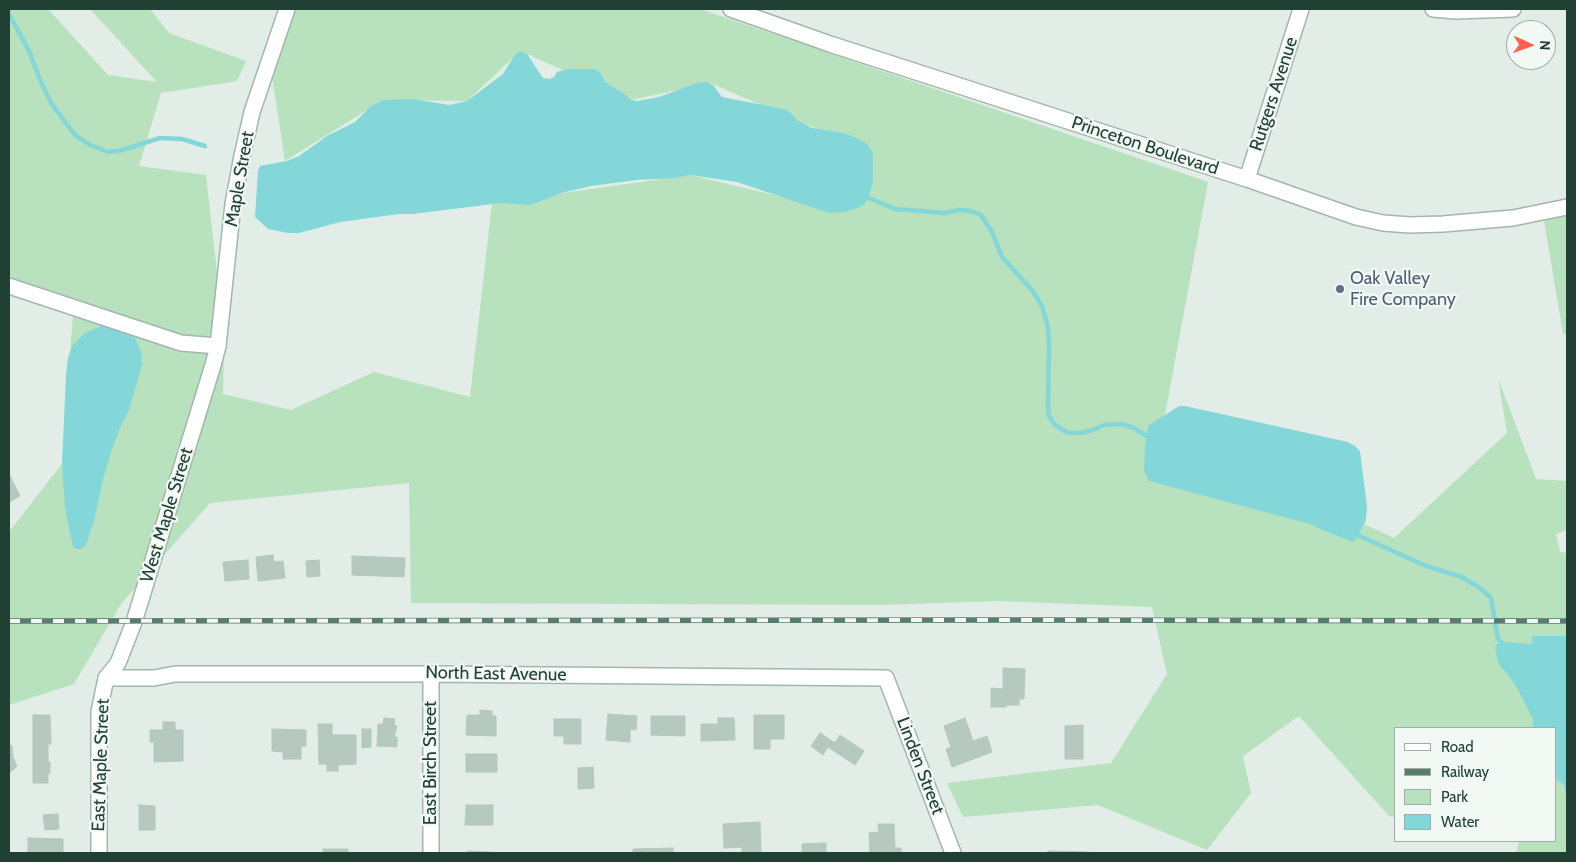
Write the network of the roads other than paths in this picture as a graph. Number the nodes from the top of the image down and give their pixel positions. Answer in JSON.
{"nodes":[{"id":1,"x":732,"y":9,"type":"edge"},
{"id":2,"x":1301,"y":9,"type":"edge"},
{"id":3,"x":1433,"y":9,"type":"edge"},
{"id":4,"x":1513,"y":9,"type":"edge"},
{"id":5,"x":285,"y":13,"type":"edge"},
{"id":6,"x":1247,"y":179,"type":"junction"},
{"id":7,"x":1567,"y":207,"type":"edge"},
{"id":8,"x":9,"y":286,"type":"edge"},
{"id":9,"x":218,"y":346,"type":"junction"},
{"id":10,"x":431,"y":674,"type":"junction"},
{"id":11,"x":106,"y":678,"type":"junction"},
{"id":12,"x":886,"y":678,"type":"joint"},
{"id":13,"x":99,"y":853,"type":"edge"},
{"id":14,"x":431,"y":853,"type":"edge"},
{"id":15,"x":953,"y":853,"type":"edge"}],
"edges":[{"from":1,"to":6,"type":"street","name":"Princeton Boulevard"},
{"from":2,"to":6,"type":"street","name":"Rutgers Avenue"},
{"from":3,"to":4,"type":"street"},
{"from":5,"to":9,"type":"street","name":"Maple Street"},
{"from":6,"to":7,"type":"street","name":"Princeton Boulevard"},
{"from":8,"to":9,"type":"street"},
{"from":9,"to":11,"type":"street","name":"West Maple Street"},
{"from":10,"to":11,"type":"street","name":"North East Avenue"},
{"from":10,"to":12,"type":"street","name":"North East Avenue"},
{"from":10,"to":14,"type":"street","name":"East Birch Street"},
{"from":11,"to":13,"type":"street","name":"East Maple Street"},
{"from":12,"to":15,"type":"street","name":"Linden Street"}]}
